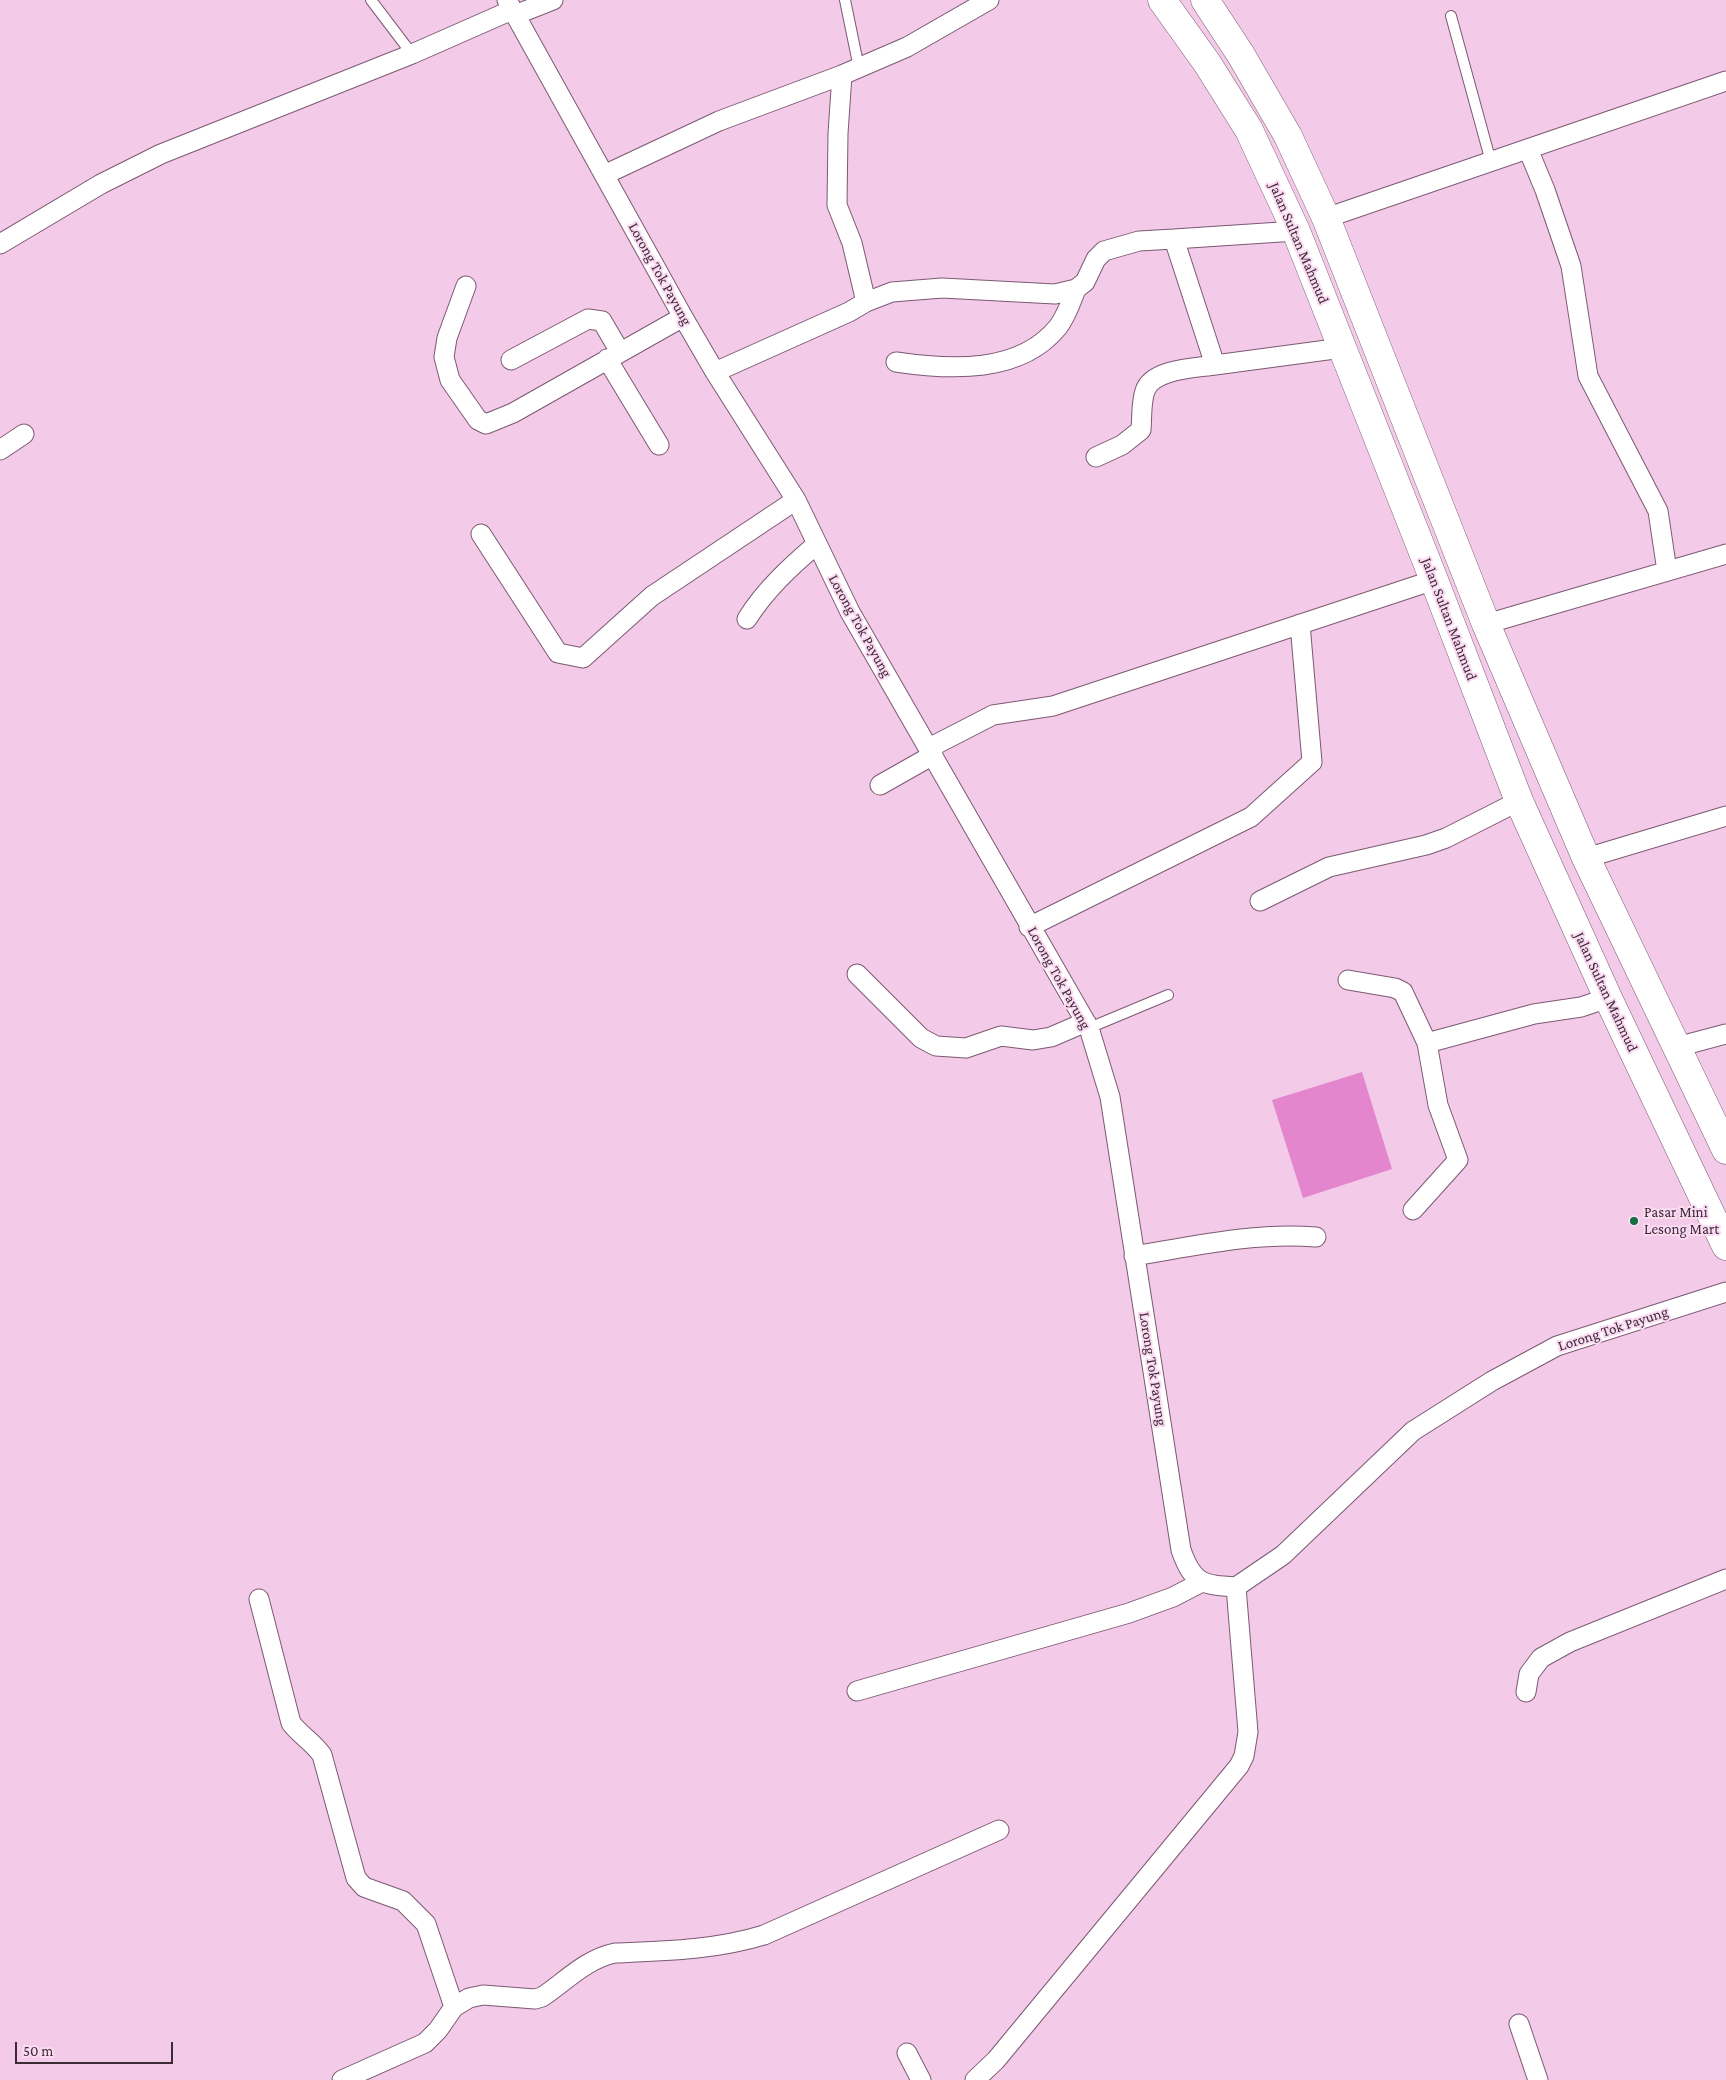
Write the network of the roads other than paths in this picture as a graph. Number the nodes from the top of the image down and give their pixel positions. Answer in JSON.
{"nodes":[{"id":1,"x":372,"y":0,"type":"edge"},
{"id":2,"x":553,"y":0,"type":"edge"},
{"id":3,"x":845,"y":0,"type":"edge"},
{"id":4,"x":989,"y":0,"type":"edge"},
{"id":5,"x":1162,"y":0,"type":"edge"},
{"id":6,"x":1205,"y":0,"type":"edge"},
{"id":7,"x":512,"y":8,"type":"edge"},
{"id":8,"x":1451,"y":16,"type":"dead end"},
{"id":9,"x":412,"y":54,"type":"junction"},
{"id":10,"x":851,"y":72,"type":"junction"},
{"id":11,"x":1726,"y":81,"type":"edge"},
{"id":12,"x":1528,"y":149,"type":"junction"},
{"id":13,"x":1491,"y":162,"type":"junction"},
{"id":14,"x":604,"y":175,"type":"junction"},
{"id":15,"x":1326,"y":218,"type":"junction"},
{"id":16,"x":1296,"y":231,"type":"junction"},
{"id":17,"x":1174,"y":239,"type":"junction"},
{"id":18,"x":0,"y":244,"type":"edge"},
{"id":19,"x":466,"y":286,"type":"dead end"},
{"id":20,"x":1076,"y":288,"type":"junction"},
{"id":21,"x":866,"y":302,"type":"junction"},
{"id":22,"x":684,"y":317,"type":"junction"},
{"id":23,"x":1342,"y":348,"type":"junction"},
{"id":24,"x":614,"y":356,"type":"junction"},
{"id":25,"x":511,"y":360,"type":"dead end"},
{"id":26,"x":896,"y":362,"type":"dead end"},
{"id":27,"x":1215,"y":365,"type":"junction"},
{"id":28,"x":716,"y":372,"type":"junction"},
{"id":29,"x":24,"y":434,"type":"dead end"},
{"id":30,"x":660,"y":445,"type":"dead end"},
{"id":31,"x":0,"y":450,"type":"edge"},
{"id":32,"x":1096,"y":457,"type":"dead end"},
{"id":33,"x":796,"y":500,"type":"junction"},
{"id":34,"x":481,"y":534,"type":"dead end"},
{"id":35,"x":817,"y":544,"type":"junction"},
{"id":36,"x":1726,"y":554,"type":"edge"},
{"id":37,"x":1667,"y":571,"type":"junction"},
{"id":38,"x":1434,"y":580,"type":"junction"},
{"id":39,"x":747,"y":619,"type":"dead end"},
{"id":40,"x":1300,"y":624,"type":"junction"},
{"id":41,"x":1486,"y":624,"type":"junction"},
{"id":42,"x":931,"y":751,"type":"junction"},
{"id":43,"x":880,"y":785,"type":"dead end"},
{"id":44,"x":1519,"y":801,"type":"junction"},
{"id":45,"x":1726,"y":816,"type":"edge"},
{"id":46,"x":1586,"y":858,"type":"junction"},
{"id":47,"x":1260,"y":900,"type":"dead end"},
{"id":48,"x":1030,"y":927,"type":"junction"},
{"id":49,"x":857,"y":974,"type":"dead end"},
{"id":50,"x":1348,"y":980,"type":"dead end"},
{"id":51,"x":1168,"y":995,"type":"dead end"},
{"id":52,"x":1608,"y":998,"type":"junction"},
{"id":53,"x":1087,"y":1025,"type":"junction"},
{"id":54,"x":1726,"y":1034,"type":"edge"},
{"id":55,"x":1427,"y":1044,"type":"junction"},
{"id":56,"x":1677,"y":1047,"type":"junction"},
{"id":57,"x":1719,"y":1121,"type":"edge"},
{"id":58,"x":1726,"y":1150,"type":"edge"},
{"id":59,"x":1715,"y":1198,"type":"edge"},
{"id":60,"x":1413,"y":1210,"type":"dead end"},
{"id":61,"x":1316,"y":1237,"type":"dead end"},
{"id":62,"x":1726,"y":1246,"type":"edge"},
{"id":63,"x":1134,"y":1256,"type":"junction"},
{"id":64,"x":1726,"y":1292,"type":"edge"},
{"id":65,"x":1726,"y":1579,"type":"edge"},
{"id":66,"x":1202,"y":1582,"type":"junction"},
{"id":67,"x":1236,"y":1587,"type":"junction"},
{"id":68,"x":259,"y":1599,"type":"dead end"},
{"id":69,"x":857,"y":1691,"type":"dead end"},
{"id":70,"x":1526,"y":1692,"type":"dead end"},
{"id":71,"x":999,"y":1830,"type":"dead end"},
{"id":72,"x":454,"y":2007,"type":"junction"},
{"id":73,"x":1519,"y":2024,"type":"dead end"},
{"id":74,"x":907,"y":2053,"type":"dead end"},
{"id":75,"x":342,"y":2080,"type":"edge"},
{"id":76,"x":921,"y":2080,"type":"edge"},
{"id":77,"x":975,"y":2080,"type":"edge"},
{"id":78,"x":1538,"y":2080,"type":"edge"}],
"edges":[{"from":1,"to":9,"type":"lane"},
{"from":2,"to":7,"type":"street"},
{"from":3,"to":10,"type":"lane"},
{"from":4,"to":10,"type":"street"},
{"from":5,"to":16,"type":"highway","name":"Jalan Sultan Mahmud"},
{"from":6,"to":15,"type":"highway"},
{"from":7,"to":9,"type":"street"},
{"from":7,"to":14,"type":"street","name":"Lorong Tok Payung"},
{"from":8,"to":13,"type":"lane"},
{"from":9,"to":18,"type":"street"},
{"from":10,"to":14,"type":"street"},
{"from":10,"to":21,"type":"street"},
{"from":11,"to":12,"type":"street"},
{"from":12,"to":13,"type":"street"},
{"from":12,"to":37,"type":"street"},
{"from":13,"to":15,"type":"street"},
{"from":14,"to":22,"type":"street","name":"Lorong Tok Payung"},
{"from":15,"to":41,"type":"highway"},
{"from":16,"to":17,"type":"street"},
{"from":16,"to":23,"type":"highway","name":"Jalan Sultan Mahmud"},
{"from":17,"to":20,"type":"street"},
{"from":17,"to":27,"type":"street"},
{"from":19,"to":24,"type":"street"},
{"from":20,"to":21,"type":"street"},
{"from":20,"to":26,"type":"street"},
{"from":21,"to":28,"type":"street"},
{"from":22,"to":24,"type":"street"},
{"from":22,"to":28,"type":"street","name":"Lorong Tok Payung"},
{"from":23,"to":27,"type":"street"},
{"from":23,"to":38,"type":"highway","name":"Jalan Sultan Mahmud"},
{"from":24,"to":25,"type":"street"},
{"from":24,"to":30,"type":"street"},
{"from":27,"to":32,"type":"street"},
{"from":28,"to":33,"type":"street","name":"Lorong Tok Payung"},
{"from":29,"to":31,"type":"street"},
{"from":33,"to":34,"type":"street"},
{"from":33,"to":35,"type":"street","name":"Lorong Tok Payung"},
{"from":35,"to":39,"type":"street"},
{"from":35,"to":42,"type":"street","name":"Lorong Tok Payung"},
{"from":36,"to":37,"type":"street"},
{"from":37,"to":41,"type":"street"},
{"from":38,"to":40,"type":"street"},
{"from":38,"to":44,"type":"highway","name":"Jalan Sultan Mahmud"},
{"from":40,"to":42,"type":"street"},
{"from":40,"to":48,"type":"street"},
{"from":41,"to":46,"type":"highway"},
{"from":42,"to":43,"type":"street"},
{"from":42,"to":48,"type":"street","name":"Lorong Tok Payung"},
{"from":44,"to":47,"type":"street"},
{"from":44,"to":52,"type":"highway","name":"Jalan Sultan Mahmud"},
{"from":45,"to":46,"type":"street"},
{"from":46,"to":56,"type":"highway"},
{"from":48,"to":53,"type":"street","name":"Lorong Tok Payung"},
{"from":49,"to":53,"type":"street"},
{"from":50,"to":55,"type":"street"},
{"from":51,"to":53,"type":"lane"},
{"from":52,"to":55,"type":"street"},
{"from":52,"to":59,"type":"highway","name":"Jalan Sultan Mahmud"},
{"from":53,"to":63,"type":"street","name":"Lorong Tok Payung"},
{"from":54,"to":56,"type":"street"},
{"from":55,"to":60,"type":"street"},
{"from":56,"to":57,"type":"highway"},
{"from":57,"to":58,"type":"highway"},
{"from":59,"to":62,"type":"highway","name":"Jalan Sultan Mahmud"},
{"from":61,"to":63,"type":"street"},
{"from":63,"to":66,"type":"street","name":"Lorong Tok Payung"},
{"from":64,"to":67,"type":"street","name":"Lorong Tok Payung"},
{"from":65,"to":70,"type":"street"},
{"from":66,"to":67,"type":"street"},
{"from":66,"to":69,"type":"street"},
{"from":67,"to":77,"type":"street"},
{"from":68,"to":72,"type":"street"},
{"from":71,"to":72,"type":"street"},
{"from":72,"to":75,"type":"street"},
{"from":73,"to":78,"type":"street"},
{"from":74,"to":76,"type":"street"}]}
